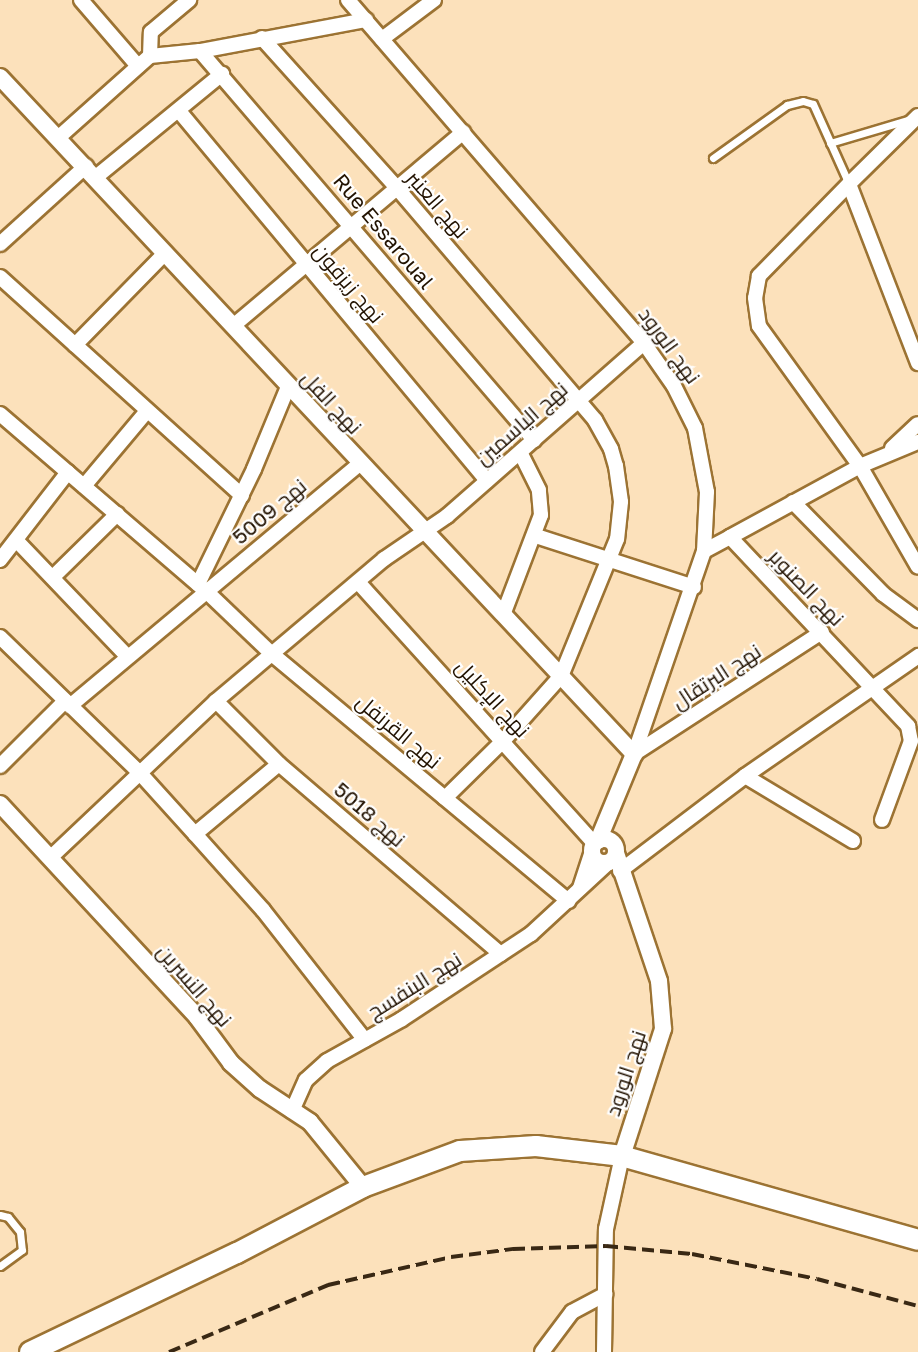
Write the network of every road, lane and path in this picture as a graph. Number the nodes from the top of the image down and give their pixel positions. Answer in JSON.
{"nodes":[{"id":1,"x":81,"y":0,"type":"edge"},
{"id":2,"x":189,"y":0,"type":"edge"},
{"id":3,"x":348,"y":0,"type":"edge"},
{"id":4,"x":434,"y":0,"type":"edge"},
{"id":5,"x":366,"y":20,"type":"junction"},
{"id":6,"x":262,"y":38,"type":"junction"},
{"id":7,"x":382,"y":39,"type":"junction"},
{"id":8,"x":200,"y":51,"type":"junction"},
{"id":9,"x":150,"y":56,"type":"junction"},
{"id":10,"x":138,"y":66,"type":"junction"},
{"id":11,"x":222,"y":74,"type":"junction"},
{"id":12,"x":0,"y":77,"type":"edge"},
{"id":13,"x":179,"y":111,"type":"junction"},
{"id":14,"x":917,"y":117,"type":"edge"},
{"id":15,"x":463,"y":132,"type":"junction"},
{"id":16,"x":58,"y":138,"type":"junction"},
{"id":17,"x":830,"y":143,"type":"junction"},
{"id":18,"x":712,"y":158,"type":"dead end"},
{"id":19,"x":92,"y":171,"type":"junction"},
{"id":20,"x":849,"y":184,"type":"junction"},
{"id":21,"x":397,"y":188,"type":"junction"},
{"id":22,"x":352,"y":226,"type":"junction"},
{"id":23,"x":0,"y":244,"type":"edge"},
{"id":24,"x":165,"y":253,"type":"junction"},
{"id":25,"x":306,"y":264,"type":"junction"},
{"id":26,"x":0,"y":277,"type":"edge"},
{"id":27,"x":233,"y":326,"type":"junction"},
{"id":28,"x":644,"y":343,"type":"junction"},
{"id":29,"x":75,"y":345,"type":"junction"},
{"id":30,"x":918,"y":363,"type":"edge"},
{"id":31,"x":288,"y":387,"type":"junction"},
{"id":32,"x":578,"y":401,"type":"junction"},
{"id":33,"x":147,"y":411,"type":"junction"},
{"id":34,"x":0,"y":414,"type":"edge"},
{"id":35,"x":918,"y":424,"type":"edge"},
{"id":36,"x":534,"y":440,"type":"junction"},
{"id":37,"x":918,"y":442,"type":"edge"},
{"id":38,"x":520,"y":452,"type":"junction"},
{"id":39,"x":886,"y":453,"type":"junction"},
{"id":40,"x":359,"y":464,"type":"junction"},
{"id":41,"x":860,"y":466,"type":"junction"},
{"id":42,"x":68,"y":472,"type":"junction"},
{"id":43,"x":487,"y":481,"type":"junction"},
{"id":44,"x":84,"y":486,"type":"junction"},
{"id":45,"x":242,"y":496,"type":"junction"},
{"id":46,"x":793,"y":502,"type":"junction"},
{"id":47,"x":117,"y":514,"type":"junction"},
{"id":48,"x":424,"y":532,"type":"junction"},
{"id":49,"x":536,"y":536,"type":"junction"},
{"id":50,"x":730,"y":537,"type":"junction"},
{"id":51,"x":17,"y":541,"type":"junction"},
{"id":52,"x":704,"y":551,"type":"junction"},
{"id":53,"x":611,"y":559,"type":"junction"},
{"id":54,"x":0,"y":560,"type":"edge"},
{"id":55,"x":918,"y":567,"type":"edge"},
{"id":56,"x":53,"y":577,"type":"junction"},
{"id":57,"x":358,"y":582,"type":"junction"},
{"id":58,"x":694,"y":587,"type":"junction"},
{"id":59,"x":202,"y":588,"type":"junction"},
{"id":60,"x":503,"y":615,"type":"junction"},
{"id":61,"x":918,"y":620,"type":"edge"},
{"id":62,"x":822,"y":632,"type":"junction"},
{"id":63,"x":0,"y":637,"type":"edge"},
{"id":64,"x":272,"y":654,"type":"junction"},
{"id":65,"x":127,"y":656,"type":"junction"},
{"id":66,"x":918,"y":656,"type":"edge"},
{"id":67,"x":561,"y":676,"type":"junction"},
{"id":68,"x":873,"y":689,"type":"junction"},
{"id":69,"x":216,"y":701,"type":"junction"},
{"id":70,"x":67,"y":704,"type":"junction"},
{"id":71,"x":504,"y":740,"type":"junction"},
{"id":72,"x":634,"y":754,"type":"junction"},
{"id":73,"x":279,"y":764,"type":"junction"},
{"id":74,"x":0,"y":766,"type":"edge"},
{"id":75,"x":138,"y":771,"type":"junction"},
{"id":76,"x":745,"y":776,"type":"junction"},
{"id":77,"x":445,"y":798,"type":"junction"},
{"id":78,"x":0,"y":804,"type":"edge"},
{"id":79,"x":882,"y":820,"type":"dead end"},
{"id":80,"x":195,"y":834,"type":"junction"},
{"id":81,"x":853,"y":841,"type":"dead end"},
{"id":82,"x":605,"y":855,"type":"junction"},
{"id":83,"x":50,"y":858,"type":"junction"},
{"id":84,"x":579,"y":890,"type":"junction"},
{"id":85,"x":568,"y":901,"type":"junction"},
{"id":86,"x":501,"y":954,"type":"junction"},
{"id":87,"x":365,"y":1040,"type":"junction"},
{"id":88,"x":292,"y":1111,"type":"junction"},
{"id":89,"x":622,"y":1156,"type":"junction"},
{"id":90,"x":363,"y":1187,"type":"junction"},
{"id":91,"x":0,"y":1215,"type":"edge"},
{"id":92,"x":918,"y":1240,"type":"edge"},
{"id":93,"x":0,"y":1266,"type":"edge"},
{"id":94,"x":606,"y":1294,"type":"junction"},
{"id":95,"x":30,"y":1352,"type":"edge"},
{"id":96,"x":542,"y":1352,"type":"edge"},
{"id":97,"x":604,"y":1352,"type":"edge"}],
"edges":[{"from":1,"to":10,"type":"street"},
{"from":2,"to":9,"type":"street"},
{"from":3,"to":5,"type":"street","name":"نهج الورود"},
{"from":4,"to":7,"type":"street"},
{"from":5,"to":6,"type":"street"},
{"from":5,"to":7,"type":"street","name":"نهج الورود"},
{"from":6,"to":8,"type":"street"},
{"from":6,"to":21,"type":"street","name":"نهج العنبر"},
{"from":7,"to":15,"type":"street","name":"نهج الورود"},
{"from":8,"to":9,"type":"street"},
{"from":8,"to":11,"type":"street","name":"Rue Essaroual"},
{"from":9,"to":10,"type":"street"},
{"from":10,"to":16,"type":"street"},
{"from":11,"to":13,"type":"street"},
{"from":11,"to":22,"type":"street","name":"Rue Essaroual"},
{"from":12,"to":16,"type":"street","name":"نهج الفل"},
{"from":13,"to":19,"type":"street"},
{"from":13,"to":25,"type":"street","name":"نهج زيزفون"},
{"from":14,"to":17,"type":"lane"},
{"from":14,"to":20,"type":"street"},
{"from":15,"to":21,"type":"street"},
{"from":15,"to":28,"type":"street","name":"نهج الورود"},
{"from":16,"to":19,"type":"street","name":"نهج الفل"},
{"from":17,"to":18,"type":"lane"},
{"from":17,"to":20,"type":"lane"},
{"from":19,"to":23,"type":"street"},
{"from":19,"to":24,"type":"street","name":"نهج الفل"},
{"from":20,"to":30,"type":"street"},
{"from":20,"to":41,"type":"street"},
{"from":21,"to":22,"type":"street"},
{"from":21,"to":32,"type":"street","name":"نهج العنبر"},
{"from":22,"to":25,"type":"street"},
{"from":22,"to":36,"type":"street","name":"Rue Essaroual"},
{"from":24,"to":27,"type":"street","name":"نهج الفل"},
{"from":24,"to":29,"type":"street"},
{"from":25,"to":27,"type":"street"},
{"from":25,"to":43,"type":"street","name":"نهج زيزفون"},
{"from":26,"to":29,"type":"street"},
{"from":27,"to":31,"type":"street","name":"نهج الفل"},
{"from":28,"to":32,"type":"street","name":"نهج الياسمين"},
{"from":28,"to":52,"type":"street","name":"نهج الورود"},
{"from":29,"to":33,"type":"street"},
{"from":31,"to":40,"type":"street","name":"نهج الفل"},
{"from":31,"to":45,"type":"street"},
{"from":32,"to":36,"type":"street","name":"نهج الياسمين"},
{"from":32,"to":53,"type":"street","name":"نهج العنبر"},
{"from":33,"to":44,"type":"street"},
{"from":33,"to":45,"type":"street"},
{"from":34,"to":42,"type":"street","name":"نهج القرنفل"},
{"from":35,"to":39,"type":"street"},
{"from":36,"to":38,"type":"street","name":"نهج الياسمين"},
{"from":37,"to":39,"type":"street"},
{"from":38,"to":43,"type":"street","name":"نهج الياسمين"},
{"from":38,"to":49,"type":"street"},
{"from":39,"to":41,"type":"street"},
{"from":40,"to":48,"type":"street","name":"نهج الفل"},
{"from":40,"to":59,"type":"street","name":"نهج 5009"},
{"from":41,"to":46,"type":"street"},
{"from":41,"to":55,"type":"street"},
{"from":42,"to":44,"type":"street","name":"نهج القرنفل"},
{"from":42,"to":51,"type":"street"},
{"from":43,"to":48,"type":"street","name":"نهج الياسمين"},
{"from":44,"to":47,"type":"street","name":"نهج القرنفل"},
{"from":45,"to":59,"type":"street"},
{"from":46,"to":50,"type":"street"},
{"from":46,"to":61,"type":"street"},
{"from":47,"to":56,"type":"street"},
{"from":47,"to":59,"type":"street","name":"نهج القرنفل"},
{"from":48,"to":57,"type":"street","name":"نهج الياسمين"},
{"from":48,"to":60,"type":"street","name":"نهج الفل"},
{"from":49,"to":53,"type":"street"},
{"from":49,"to":60,"type":"street"},
{"from":50,"to":52,"type":"street"},
{"from":50,"to":62,"type":"street","name":"نهج الصنوبر"},
{"from":51,"to":54,"type":"street"},
{"from":51,"to":56,"type":"street"},
{"from":52,"to":58,"type":"street","name":"نهج الورود"},
{"from":53,"to":58,"type":"street"},
{"from":53,"to":67,"type":"street","name":"نهج العنبر"},
{"from":56,"to":65,"type":"street"},
{"from":57,"to":64,"type":"street","name":"نهج الياسمين"},
{"from":57,"to":71,"type":"street","name":"نهج الإكليل"},
{"from":58,"to":72,"type":"street","name":"نهج الورود"},
{"from":59,"to":64,"type":"street","name":"نهج القرنفل"},
{"from":59,"to":65,"type":"street","name":"نهج 5009"},
{"from":60,"to":67,"type":"street","name":"نهج الفل"},
{"from":62,"to":68,"type":"street","name":"نهج الصنوبر"},
{"from":62,"to":72,"type":"street","name":"نهج البرتقال"},
{"from":63,"to":70,"type":"street"},
{"from":64,"to":69,"type":"street","name":"نهج الياسمين"},
{"from":64,"to":77,"type":"street","name":"نهج القرنفل"},
{"from":65,"to":70,"type":"street","name":"نهج 5009"},
{"from":66,"to":68,"type":"street","name":"نهج البنفسج"},
{"from":67,"to":71,"type":"street","name":"نهج العنبر"},
{"from":67,"to":72,"type":"street","name":"نهج الفل"},
{"from":68,"to":76,"type":"street","name":"نهج البنفسج"},
{"from":68,"to":79,"type":"street","name":"نهج الصنوبر"},
{"from":69,"to":73,"type":"street","name":"نهج 5018"},
{"from":69,"to":75,"type":"street","name":"نهج الياسمين"},
{"from":70,"to":74,"type":"street","name":"نهج 5009"},
{"from":70,"to":75,"type":"street"},
{"from":71,"to":77,"type":"street","name":"نهج العنبر"},
{"from":71,"to":82,"type":"street","name":"نهج الإكليل"},
{"from":72,"to":82,"type":"street","name":"نهج الورود"},
{"from":73,"to":80,"type":"street"},
{"from":73,"to":86,"type":"street","name":"نهج 5018"},
{"from":75,"to":80,"type":"street"},
{"from":75,"to":83,"type":"street","name":"نهج الياسمين"},
{"from":76,"to":81,"type":"street"},
{"from":76,"to":82,"type":"street","name":"نهج البنفسج"},
{"from":77,"to":85,"type":"street","name":"نهج القرنفل"},
{"from":78,"to":83,"type":"street","name":"نهج النسرين"},
{"from":80,"to":87,"type":"street"},
{"from":82,"to":84,"type":"street"},
{"from":82,"to":84,"type":"street","name":"نهج البنفسج"},
{"from":82,"to":89,"type":"street","name":"نهج الورود"},
{"from":83,"to":88,"type":"street","name":"نهج النسرين"},
{"from":84,"to":85,"type":"street","name":"نهج البنفسج"},
{"from":85,"to":86,"type":"street","name":"نهج البنفسج"},
{"from":86,"to":87,"type":"street","name":"نهج البنفسج"},
{"from":87,"to":88,"type":"street","name":"نهج البنفسج"},
{"from":88,"to":90,"type":"street","name":"نهج النسرين"},
{"from":89,"to":90,"type":"main road"},
{"from":89,"to":92,"type":"main road"},
{"from":89,"to":94,"type":"street"},
{"from":90,"to":95,"type":"main road"},
{"from":91,"to":93,"type":"lane"},
{"from":94,"to":96,"type":"street"},
{"from":94,"to":97,"type":"street"}]}
